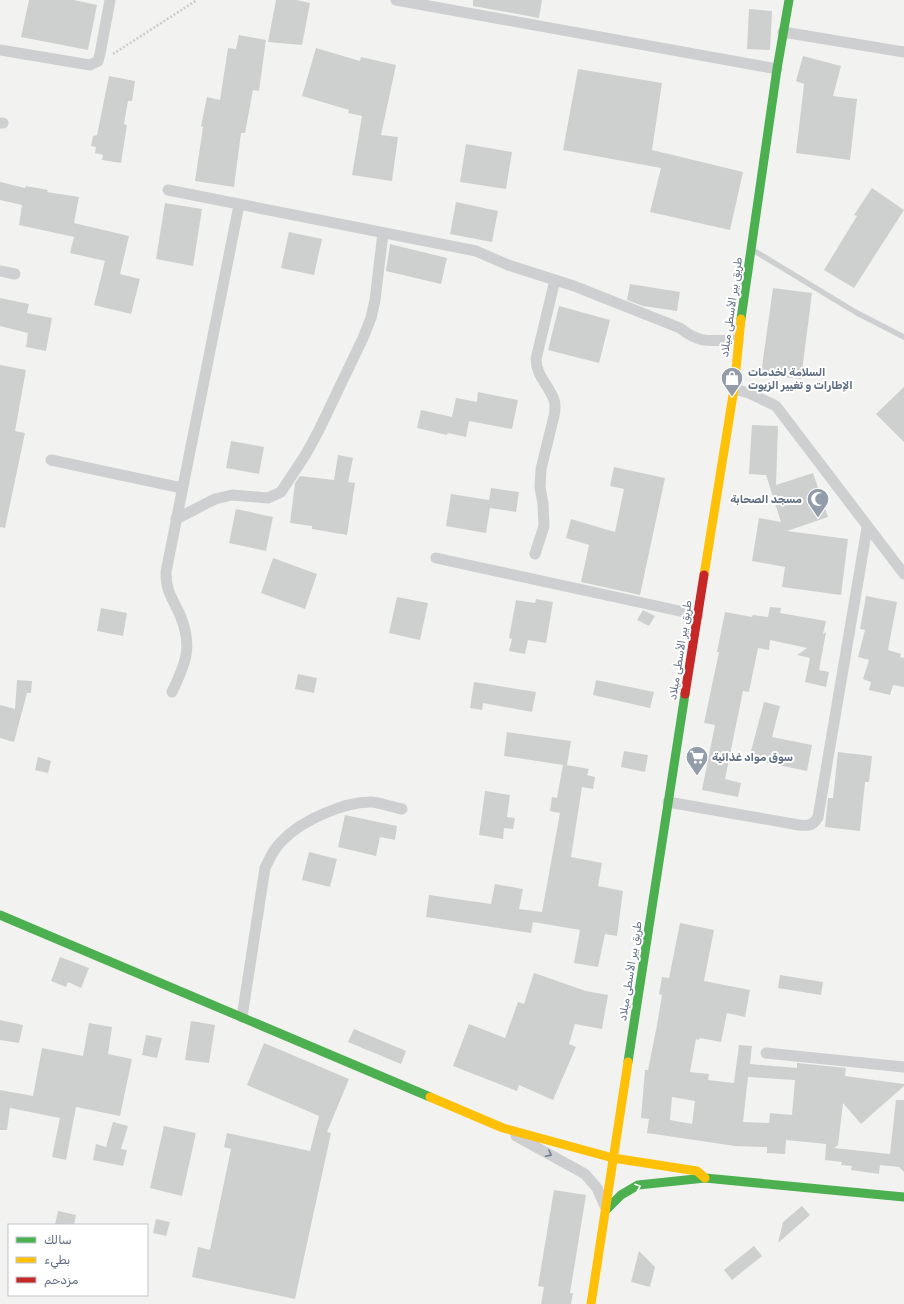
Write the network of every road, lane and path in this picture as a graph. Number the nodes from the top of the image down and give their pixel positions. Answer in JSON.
{"nodes":[{"id":1,"x":110,"y":0,"type":"edge"},
{"id":2,"x":197,"y":0,"type":"edge"},
{"id":3,"x":396,"y":0,"type":"edge"},
{"id":4,"x":786,"y":1,"type":"edge"},
{"id":5,"x":783,"y":32,"type":"junction"},
{"id":6,"x":0,"y":50,"type":"edge"},
{"id":7,"x":904,"y":52,"type":"edge"},
{"id":8,"x":98,"y":61,"type":"junction"},
{"id":9,"x":777,"y":69,"type":"junction"},
{"id":10,"x":168,"y":190,"type":"dead end"},
{"id":11,"x":239,"y":205,"type":"junction"},
{"id":12,"x":383,"y":233,"type":"junction"},
{"id":13,"x":751,"y":248,"type":"junction"},
{"id":14,"x":0,"y":271,"type":"edge"},
{"id":15,"x":15,"y":274,"type":"dead end"},
{"id":16,"x":555,"y":280,"type":"junction"},
{"id":17,"x":904,"y":336,"type":"edge"},
{"id":18,"x":738,"y":340,"type":"junction"},
{"id":19,"x":734,"y":390,"type":"junction"},
{"id":20,"x":51,"y":460,"type":"dead end"},
{"id":21,"x":182,"y":488,"type":"junction"},
{"id":22,"x":176,"y":519,"type":"junction"},
{"id":23,"x":867,"y":528,"type":"junction"},
{"id":24,"x":535,"y":554,"type":"dead end"},
{"id":25,"x":436,"y":558,"type":"dead end"},
{"id":26,"x":904,"y":574,"type":"edge"},
{"id":27,"x":698,"y":615,"type":"junction"},
{"id":28,"x":172,"y":692,"type":"dead end"},
{"id":29,"x":668,"y":802,"type":"junction"},
{"id":30,"x":402,"y":809,"type":"dead end"},
{"id":31,"x":0,"y":916,"type":"edge"},
{"id":32,"x":242,"y":1017,"type":"junction"},
{"id":33,"x":766,"y":1053,"type":"dead end"},
{"id":34,"x":904,"y":1067,"type":"edge"},
{"id":35,"x":503,"y":1128,"type":"junction"},
{"id":36,"x":613,"y":1158,"type":"junction"},
{"id":37,"x":705,"y":1178,"type":"junction"},
{"id":38,"x":904,"y":1197,"type":"edge"},
{"id":39,"x":607,"y":1209,"type":"junction"},
{"id":40,"x":591,"y":1304,"type":"edge"}],
"edges":[{"from":1,"to":8,"type":"street"},
{"from":2,"to":8,"type":"path"},
{"from":3,"to":9,"type":"street"},
{"from":4,"to":5,"type":"main road","name":"طريق بير الأسطى ميلاد"},
{"from":5,"to":7,"type":"street"},
{"from":5,"to":9,"type":"main road","name":"طريق بير الأسطى ميلاد"},
{"from":6,"to":8,"type":"street"},
{"from":9,"to":13,"type":"main road","name":"طريق بير الأسطى ميلاد"},
{"from":10,"to":11,"type":"street"},
{"from":11,"to":12,"type":"street"},
{"from":11,"to":21,"type":"street"},
{"from":12,"to":16,"type":"street"},
{"from":12,"to":22,"type":"street"},
{"from":13,"to":17,"type":"lane"},
{"from":13,"to":18,"type":"main road","name":"طريق بير الأسطى ميلاد"},
{"from":14,"to":15,"type":"street"},
{"from":16,"to":18,"type":"street"},
{"from":16,"to":24,"type":"street"},
{"from":18,"to":19,"type":"main road","name":"طريق بير الأسطى ميلاد"},
{"from":19,"to":23,"type":"street"},
{"from":19,"to":27,"type":"main road","name":"طريق بير الأسطى ميلاد"},
{"from":20,"to":21,"type":"street"},
{"from":21,"to":22,"type":"street"},
{"from":22,"to":28,"type":"street"},
{"from":23,"to":26,"type":"street"},
{"from":23,"to":29,"type":"street"},
{"from":25,"to":27,"type":"street"},
{"from":27,"to":29,"type":"main road","name":"طريق بير الأسطى ميلاد"},
{"from":29,"to":36,"type":"main road","name":"طريق بير الأسطى ميلاد"},
{"from":30,"to":32,"type":"street"},
{"from":31,"to":32,"type":"main road"},
{"from":32,"to":35,"type":"main road"},
{"from":33,"to":34,"type":"street"},
{"from":35,"to":36,"type":"main road"},
{"from":35,"to":39,"type":"street","one_way":true},
{"from":36,"to":37,"type":"main road"},
{"from":36,"to":39,"type":"main road","name":"طريق بير الأسطى ميلاد"},
{"from":37,"to":38,"type":"main road"},
{"from":39,"to":37,"type":"main road","one_way":true},
{"from":39,"to":40,"type":"main road","name":"طريق بير الأسطى ميلاد"}]}
